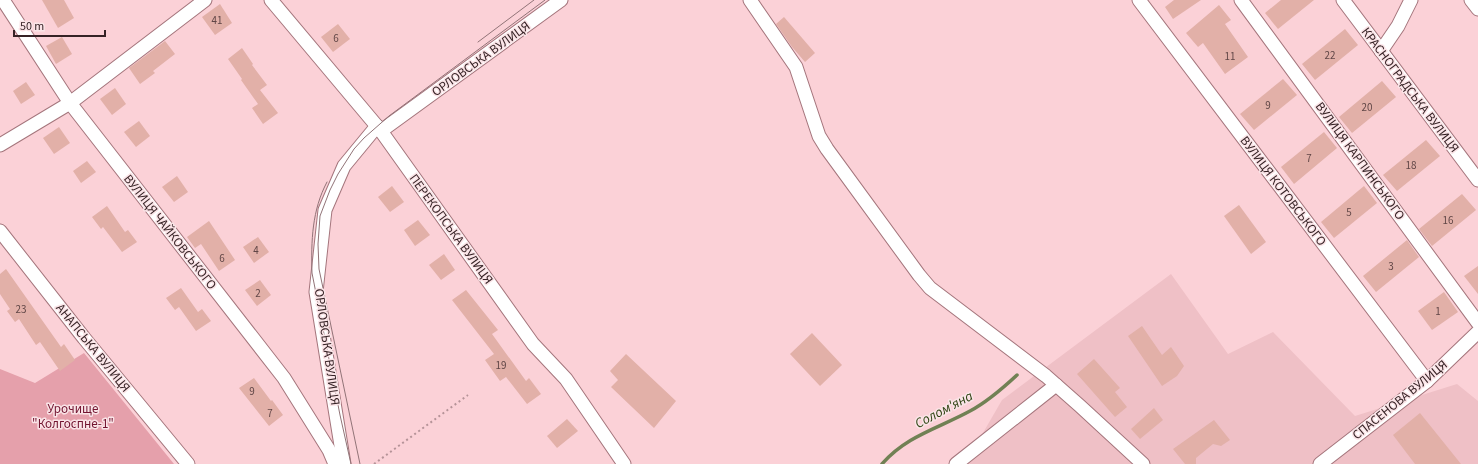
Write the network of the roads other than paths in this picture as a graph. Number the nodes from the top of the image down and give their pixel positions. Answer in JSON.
{"nodes":[{"id":1,"x":3,"y":0,"type":"edge"},
{"id":2,"x":205,"y":0,"type":"edge"},
{"id":3,"x":271,"y":0,"type":"edge"},
{"id":4,"x":561,"y":0,"type":"edge"},
{"id":5,"x":750,"y":0,"type":"edge"},
{"id":6,"x":1139,"y":0,"type":"edge"},
{"id":7,"x":1241,"y":0,"type":"edge"},
{"id":8,"x":1343,"y":0,"type":"edge"},
{"id":9,"x":1411,"y":0,"type":"edge"},
{"id":10,"x":1471,"y":0,"type":"edge"},
{"id":11,"x":1478,"y":9,"type":"edge"},
{"id":12,"x":1381,"y":51,"type":"junction"},
{"id":13,"x":70,"y":103,"type":"junction"},
{"id":14,"x":379,"y":129,"type":"junction"},
{"id":15,"x":0,"y":145,"type":"edge"},
{"id":16,"x":1478,"y":180,"type":"edge"},
{"id":17,"x":0,"y":230,"type":"edge"},
{"id":18,"x":1478,"y":323,"type":"edge"},
{"id":19,"x":1478,"y":332,"type":"edge"},
{"id":20,"x":1427,"y":381,"type":"junction"},
{"id":21,"x":1056,"y":385,"type":"junction"},
{"id":22,"x":188,"y":464,"type":"edge"},
{"id":23,"x":335,"y":464,"type":"edge"},
{"id":24,"x":344,"y":464,"type":"edge"},
{"id":25,"x":624,"y":464,"type":"edge"},
{"id":26,"x":956,"y":464,"type":"edge"},
{"id":27,"x":1143,"y":464,"type":"edge"},
{"id":28,"x":1320,"y":464,"type":"edge"}],
"edges":[{"from":1,"to":13,"type":"street","name":"ВУЛИЦЯ ЧАЙКОВСЬКОГО"},
{"from":2,"to":13,"type":"street"},
{"from":3,"to":14,"type":"street","name":"ПЕРЕКОПСЬКА ВУЛИЦЯ"},
{"from":4,"to":14,"type":"street","name":"ОРЛОВСЬКА ВУЛИЦЯ"},
{"from":5,"to":21,"type":"street"},
{"from":6,"to":20,"type":"street","name":"ВУЛИЦЯ КОТОВСЬКОГО"},
{"from":7,"to":18,"type":"street","name":"ВУЛИЦЯ КАРПИНСЬКОГО"},
{"from":8,"to":12,"type":"street","name":"КРАСНОГРАДСЬКА ВУЛИЦЯ"},
{"from":9,"to":12,"type":"street"},
{"from":10,"to":11,"type":"street"},
{"from":12,"to":16,"type":"street","name":"КРАСНОГРАДСЬКА ВУЛИЦЯ"},
{"from":13,"to":15,"type":"street"},
{"from":13,"to":23,"type":"street","name":"ВУЛИЦЯ ЧАЙКОВСЬКОГО"},
{"from":14,"to":24,"type":"street","name":"ОРЛОВСЬКА ВУЛИЦЯ"},
{"from":14,"to":25,"type":"street","name":"ПЕРЕКОПСЬКА ВУЛИЦЯ"},
{"from":17,"to":22,"type":"street","name":"АНАПСЬКА ВУЛИЦЯ"},
{"from":19,"to":20,"type":"street","name":"СПАСЕНОВА ВУЛИЦЯ"},
{"from":20,"to":28,"type":"street","name":"СПАСЕНОВА ВУЛИЦЯ"},
{"from":21,"to":26,"type":"street"},
{"from":21,"to":27,"type":"street"}]}
